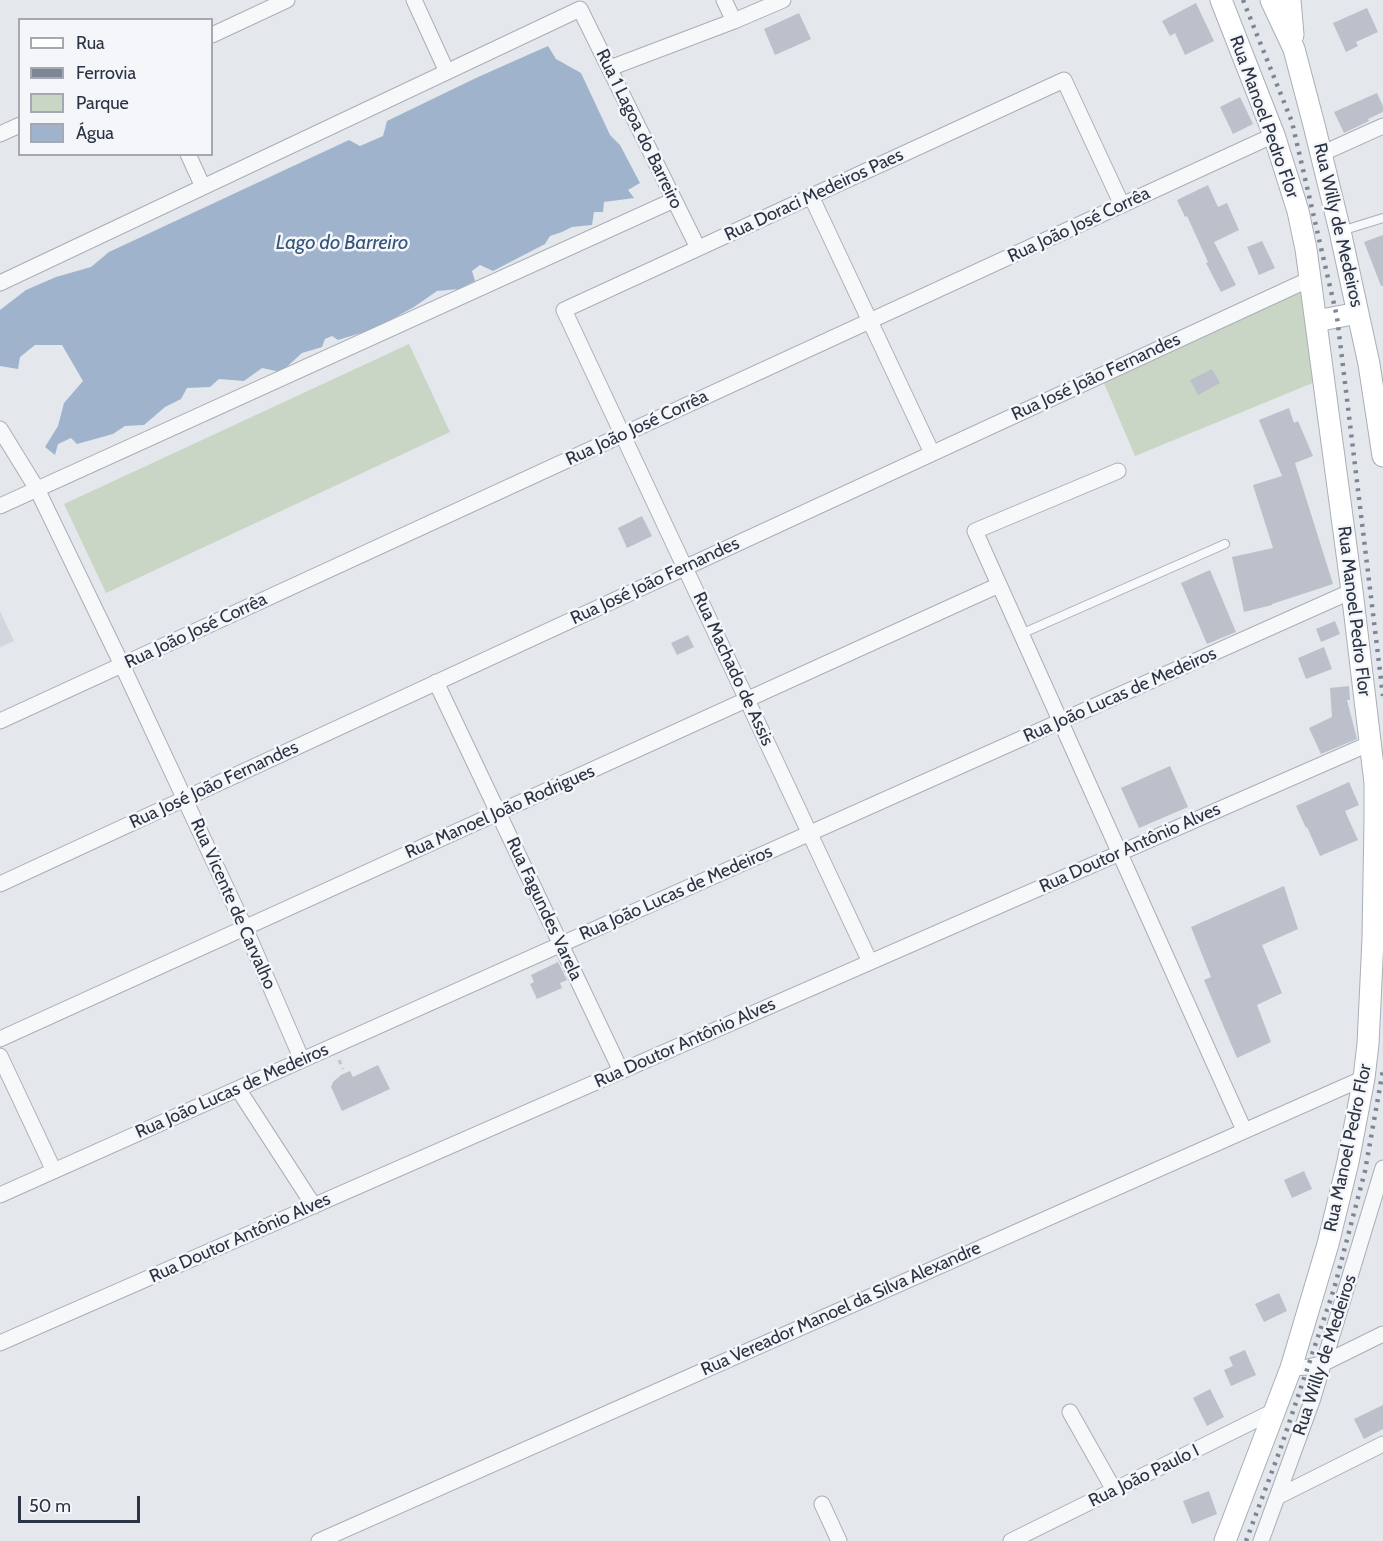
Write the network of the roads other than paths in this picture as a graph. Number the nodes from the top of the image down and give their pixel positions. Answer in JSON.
{"nodes":[{"id":1,"x":287,"y":0,"type":"edge"},
{"id":2,"x":414,"y":0,"type":"edge"},
{"id":3,"x":724,"y":0,"type":"edge"},
{"id":4,"x":783,"y":0,"type":"edge"},
{"id":5,"x":1221,"y":0,"type":"edge"},
{"id":6,"x":1271,"y":0,"type":"edge"},
{"id":7,"x":1290,"y":0,"type":"edge"},
{"id":8,"x":734,"y":21,"type":"junction"},
{"id":9,"x":213,"y":35,"type":"edge"},
{"id":10,"x":1294,"y":49,"type":"junction"},
{"id":11,"x":610,"y":68,"type":"junction"},
{"id":12,"x":447,"y":72,"type":"junction"},
{"id":13,"x":18,"y":126,"type":"edge"},
{"id":14,"x":1383,"y":126,"type":"edge"},
{"id":15,"x":0,"y":134,"type":"edge"},
{"id":16,"x":1274,"y":135,"type":"junction"},
{"id":17,"x":1321,"y":154,"type":"junction"},
{"id":18,"x":189,"y":156,"type":"edge"},
{"id":19,"x":203,"y":187,"type":"junction"},
{"id":20,"x":811,"y":196,"type":"junction"},
{"id":21,"x":674,"y":200,"type":"junction"},
{"id":22,"x":1122,"y":205,"type":"junction"},
{"id":23,"x":1383,"y":219,"type":"edge"},
{"id":24,"x":1340,"y":231,"type":"junction"},
{"id":25,"x":698,"y":248,"type":"junction"},
{"id":26,"x":1310,"y":279,"type":"junction"},
{"id":27,"x":0,"y":283,"type":"edge"},
{"id":28,"x":564,"y":310,"type":"joint"},
{"id":29,"x":1358,"y":313,"type":"junction"},
{"id":30,"x":869,"y":321,"type":"junction"},
{"id":31,"x":1316,"y":321,"type":"junction"},
{"id":32,"x":0,"y":429,"type":"edge"},
{"id":33,"x":623,"y":435,"type":"junction"},
{"id":34,"x":932,"y":453,"type":"junction"},
{"id":35,"x":1383,"y":456,"type":"edge"},
{"id":36,"x":1118,"y":471,"type":"dead end"},
{"id":37,"x":37,"y":489,"type":"junction"},
{"id":38,"x":0,"y":506,"type":"edge"},
{"id":39,"x":1225,"y":544,"type":"dead end"},
{"id":40,"x":685,"y":567,"type":"junction"},
{"id":41,"x":999,"y":585,"type":"junction"},
{"id":42,"x":1352,"y":591,"type":"junction"},
{"id":43,"x":1021,"y":634,"type":"junction"},
{"id":44,"x":122,"y":665,"type":"junction"},
{"id":45,"x":436,"y":682,"type":"junction"},
{"id":46,"x":747,"y":700,"type":"junction"},
{"id":47,"x":0,"y":721,"type":"edge"},
{"id":48,"x":1060,"y":722,"type":"junction"},
{"id":49,"x":1371,"y":743,"type":"junction"},
{"id":50,"x":185,"y":798,"type":"junction"},
{"id":51,"x":498,"y":813,"type":"junction"},
{"id":52,"x":810,"y":833,"type":"junction"},
{"id":53,"x":1119,"y":853,"type":"junction"},
{"id":54,"x":0,"y":884,"type":"edge"},
{"id":55,"x":245,"y":927,"type":"junction"},
{"id":56,"x":561,"y":945,"type":"junction"},
{"id":57,"x":870,"y":962,"type":"junction"},
{"id":58,"x":0,"y":1039,"type":"edge"},
{"id":59,"x":0,"y":1056,"type":"edge"},
{"id":60,"x":302,"y":1060,"type":"junction"},
{"id":61,"x":621,"y":1071,"type":"junction"},
{"id":62,"x":1364,"y":1078,"type":"junction"},
{"id":63,"x":238,"y":1089,"type":"junction"},
{"id":64,"x":1244,"y":1130,"type":"junction"},
{"id":65,"x":1383,"y":1168,"type":"edge"},
{"id":66,"x":54,"y":1171,"type":"junction"},
{"id":67,"x":0,"y":1195,"type":"edge"},
{"id":68,"x":314,"y":1206,"type":"junction"},
{"id":69,"x":1383,"y":1335,"type":"edge"},
{"id":70,"x":0,"y":1343,"type":"edge"},
{"id":71,"x":1324,"y":1363,"type":"junction"},
{"id":72,"x":1292,"y":1368,"type":"junction"},
{"id":73,"x":1276,"y":1410,"type":"junction"},
{"id":74,"x":1070,"y":1412,"type":"dead end"},
{"id":75,"x":1383,"y":1443,"type":"edge"},
{"id":76,"x":1114,"y":1490,"type":"junction"},
{"id":77,"x":1277,"y":1497,"type":"junction"},
{"id":78,"x":822,"y":1504,"type":"dead end"},
{"id":79,"x":319,"y":1541,"type":"edge"},
{"id":80,"x":839,"y":1541,"type":"edge"},
{"id":81,"x":1011,"y":1541,"type":"edge"},
{"id":82,"x":1225,"y":1541,"type":"edge"},
{"id":83,"x":1261,"y":1541,"type":"edge"}],
"edges":[{"from":1,"to":9,"type":"street"},
{"from":2,"to":12,"type":"street"},
{"from":3,"to":8,"type":"street"},
{"from":4,"to":8,"type":"street"},
{"from":5,"to":16,"type":"main road","name":"Rua Manoel Pedro Flor"},
{"from":6,"to":10,"type":"main road","name":"Rua Willy de Medeiros"},
{"from":7,"to":10,"type":"main road"},
{"from":8,"to":11,"type":"street"},
{"from":10,"to":17,"type":"main road","name":"Rua Willy de Medeiros"},
{"from":11,"to":12,"type":"street","name":"Rua 1 Lagoa do Barreiro"},
{"from":11,"to":21,"type":"street","name":"Rua 1 Lagoa do Barreiro"},
{"from":12,"to":19,"type":"street"},
{"from":13,"to":15,"type":"street"},
{"from":14,"to":17,"type":"street"},
{"from":16,"to":22,"type":"street","name":"Rua João José Corrêa"},
{"from":16,"to":26,"type":"main road","name":"Rua Manoel Pedro Flor"},
{"from":17,"to":24,"type":"main road","name":"Rua Willy de Medeiros"},
{"from":18,"to":19,"type":"street"},
{"from":19,"to":27,"type":"street"},
{"from":20,"to":22,"type":"street","name":"Rua Doraci Medeiros Paes"},
{"from":20,"to":25,"type":"street","name":"Rua Doraci Medeiros Paes"},
{"from":20,"to":30,"type":"street"},
{"from":21,"to":25,"type":"street","name":"Rua 1 Lagoa do Barreiro"},
{"from":21,"to":37,"type":"street"},
{"from":22,"to":30,"type":"street","name":"Rua João José Corrêa"},
{"from":23,"to":24,"type":"lane"},
{"from":24,"to":29,"type":"main road","name":"Rua Willy de Medeiros"},
{"from":25,"to":28,"type":"street","name":"Rua Doraci Medeiros Paes"},
{"from":26,"to":31,"type":"main road","name":"Rua Manoel Pedro Flor"},
{"from":26,"to":34,"type":"street","name":"Rua José João Fernandes"},
{"from":28,"to":33,"type":"street","name":"Rua Machado de Assis"},
{"from":29,"to":31,"type":"main road"},
{"from":29,"to":35,"type":"main road","name":"Rua Willy de Medeiros"},
{"from":30,"to":33,"type":"street","name":"Rua João José Corrêa"},
{"from":30,"to":34,"type":"street"},
{"from":31,"to":42,"type":"main road","name":"Rua Manoel Pedro Flor"},
{"from":32,"to":37,"type":"street","name":"Rua Vicente de Carvalho"},
{"from":33,"to":40,"type":"street","name":"Rua Machado de Assis"},
{"from":33,"to":44,"type":"street","name":"Rua João José Corrêa"},
{"from":34,"to":40,"type":"street","name":"Rua José João Fernandes"},
{"from":36,"to":41,"type":"street"},
{"from":37,"to":38,"type":"street"},
{"from":37,"to":44,"type":"street","name":"Rua Vicente de Carvalho"},
{"from":39,"to":43,"type":"lane"},
{"from":40,"to":45,"type":"street","name":"Rua José João Fernandes"},
{"from":40,"to":46,"type":"street","name":"Rua Machado de Assis"},
{"from":41,"to":43,"type":"street"},
{"from":41,"to":46,"type":"street","name":"Rua Manoel João Rodrigues"},
{"from":42,"to":48,"type":"street","name":"Rua João Lucas de Medeiros"},
{"from":42,"to":49,"type":"main road","name":"Rua Manoel Pedro Flor"},
{"from":43,"to":48,"type":"street"},
{"from":44,"to":47,"type":"street","name":"Rua João José Corrêa"},
{"from":44,"to":50,"type":"street","name":"Rua Vicente de Carvalho"},
{"from":45,"to":50,"type":"street","name":"Rua José João Fernandes"},
{"from":45,"to":51,"type":"street","name":"Rua Fagundes Varela"},
{"from":46,"to":51,"type":"street","name":"Rua Manoel João Rodrigues"},
{"from":46,"to":52,"type":"street","name":"Rua Machado de Assis"},
{"from":48,"to":52,"type":"street","name":"Rua João Lucas de Medeiros"},
{"from":48,"to":53,"type":"street"},
{"from":49,"to":53,"type":"street","name":"Rua Doutor Antônio Alves"},
{"from":49,"to":62,"type":"main road","name":"Rua Manoel Pedro Flor"},
{"from":50,"to":54,"type":"street","name":"Rua José João Fernandes"},
{"from":50,"to":55,"type":"street","name":"Rua Vicente de Carvalho"},
{"from":51,"to":55,"type":"street","name":"Rua Manoel João Rodrigues"},
{"from":51,"to":56,"type":"street","name":"Rua Fagundes Varela"},
{"from":52,"to":56,"type":"street","name":"Rua João Lucas de Medeiros"},
{"from":52,"to":57,"type":"street","name":"Rua Machado de Assis"},
{"from":53,"to":57,"type":"street","name":"Rua Doutor Antônio Alves"},
{"from":53,"to":64,"type":"street"},
{"from":55,"to":58,"type":"street","name":"Rua Manoel João Rodrigues"},
{"from":55,"to":60,"type":"street","name":"Rua Vicente de Carvalho"},
{"from":56,"to":60,"type":"street","name":"Rua João Lucas de Medeiros"},
{"from":56,"to":61,"type":"street","name":"Rua Fagundes Varela"},
{"from":57,"to":61,"type":"street","name":"Rua Doutor Antônio Alves"},
{"from":59,"to":66,"type":"street"},
{"from":60,"to":63,"type":"street","name":"Rua João Lucas de Medeiros"},
{"from":61,"to":68,"type":"street","name":"Rua Doutor Antônio Alves"},
{"from":62,"to":64,"type":"street","name":"Rua Vereador Manoel da Silva Alexandre"},
{"from":62,"to":72,"type":"main road","name":"Rua Manoel Pedro Flor"},
{"from":63,"to":66,"type":"street","name":"Rua João Lucas de Medeiros"},
{"from":63,"to":68,"type":"street"},
{"from":64,"to":79,"type":"street","name":"Rua Vereador Manoel da Silva Alexandre"},
{"from":65,"to":71,"type":"street","name":"Rua Willy de Medeiros"},
{"from":66,"to":67,"type":"street","name":"Rua João Lucas de Medeiros"},
{"from":68,"to":70,"type":"street","name":"Rua Doutor Antônio Alves"},
{"from":69,"to":71,"type":"street"},
{"from":71,"to":72,"type":"street"},
{"from":71,"to":77,"type":"street","name":"Rua Willy de Medeiros"},
{"from":72,"to":73,"type":"main road","name":"Rua Manoel Pedro Flor"},
{"from":73,"to":76,"type":"street","name":"Rua João Paulo I"},
{"from":73,"to":82,"type":"main road","name":"Rua Manoel Pedro Flor"},
{"from":74,"to":76,"type":"street"},
{"from":75,"to":77,"type":"street"},
{"from":76,"to":81,"type":"street","name":"Rua João Paulo I"},
{"from":77,"to":83,"type":"street","name":"Rua Willy de Medeiros"},
{"from":78,"to":80,"type":"street"}]}
